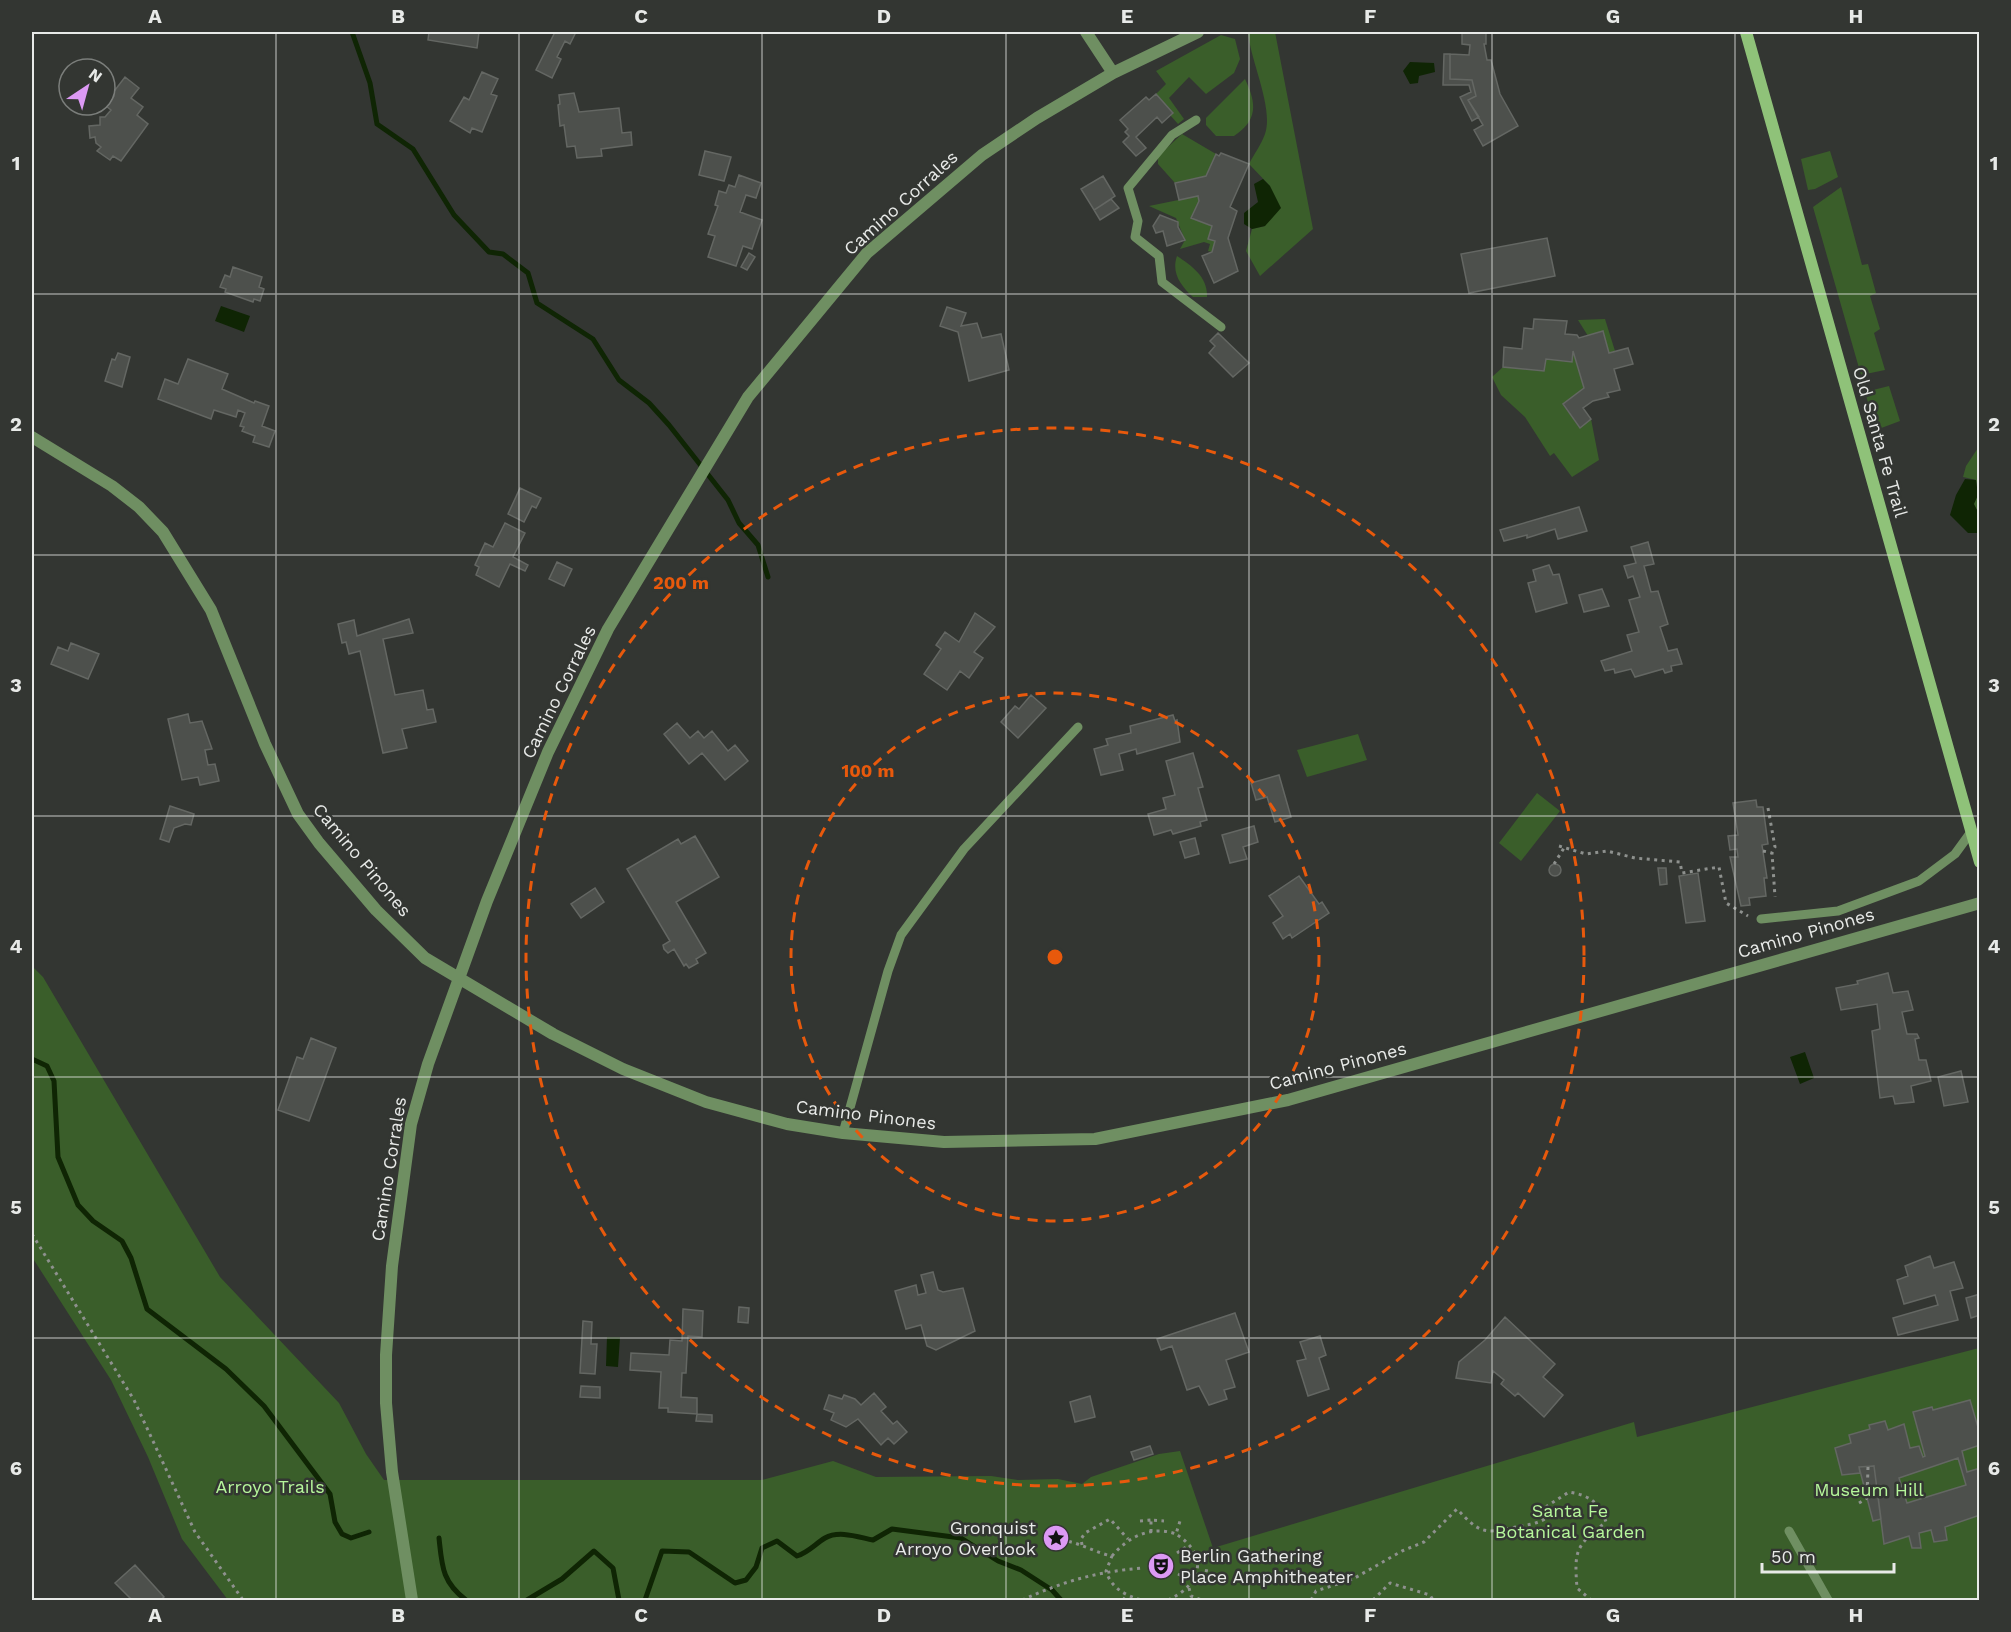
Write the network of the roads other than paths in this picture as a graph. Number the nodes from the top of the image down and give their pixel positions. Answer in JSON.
{"nodes":[{"id":1,"x":1086,"y":32,"type":"edge"},
{"id":2,"x":1198,"y":32,"type":"edge"},
{"id":3,"x":1746,"y":32,"type":"edge"},
{"id":4,"x":1113,"y":74,"type":"junction"},
{"id":5,"x":1196,"y":120,"type":"dead end"},
{"id":6,"x":1221,"y":327,"type":"dead end"},
{"id":7,"x":32,"y":437,"type":"edge"},
{"id":8,"x":1078,"y":727,"type":"dead end"},
{"id":9,"x":1971,"y":832,"type":"junction"},
{"id":10,"x":1980,"y":862,"type":"edge"},
{"id":11,"x":1980,"y":903,"type":"edge"},
{"id":12,"x":1761,"y":919,"type":"dead end"},
{"id":13,"x":458,"y":979,"type":"junction"},
{"id":14,"x":843,"y":1133,"type":"junction"},
{"id":15,"x":1789,"y":1531,"type":"dead end"},
{"id":16,"x":412,"y":1600,"type":"edge"},
{"id":17,"x":1828,"y":1600,"type":"edge"}],
"edges":[{"from":1,"to":4,"type":"street"},
{"from":2,"to":4,"type":"street","name":"Camino Corrales"},
{"from":3,"to":9,"type":"street","name":"Old Santa Fe Trail"},
{"from":4,"to":13,"type":"street","name":"Camino Corrales"},
{"from":5,"to":6,"type":"lane"},
{"from":7,"to":13,"type":"street","name":"Camino Pinones"},
{"from":8,"to":14,"type":"lane"},
{"from":9,"to":10,"type":"street","name":"Old Santa Fe Trail"},
{"from":9,"to":12,"type":"lane"},
{"from":11,"to":14,"type":"street","name":"Camino Pinones"},
{"from":13,"to":14,"type":"street","name":"Camino Pinones"},
{"from":13,"to":16,"type":"street","name":"Camino Corrales"},
{"from":15,"to":17,"type":"lane"}]}
